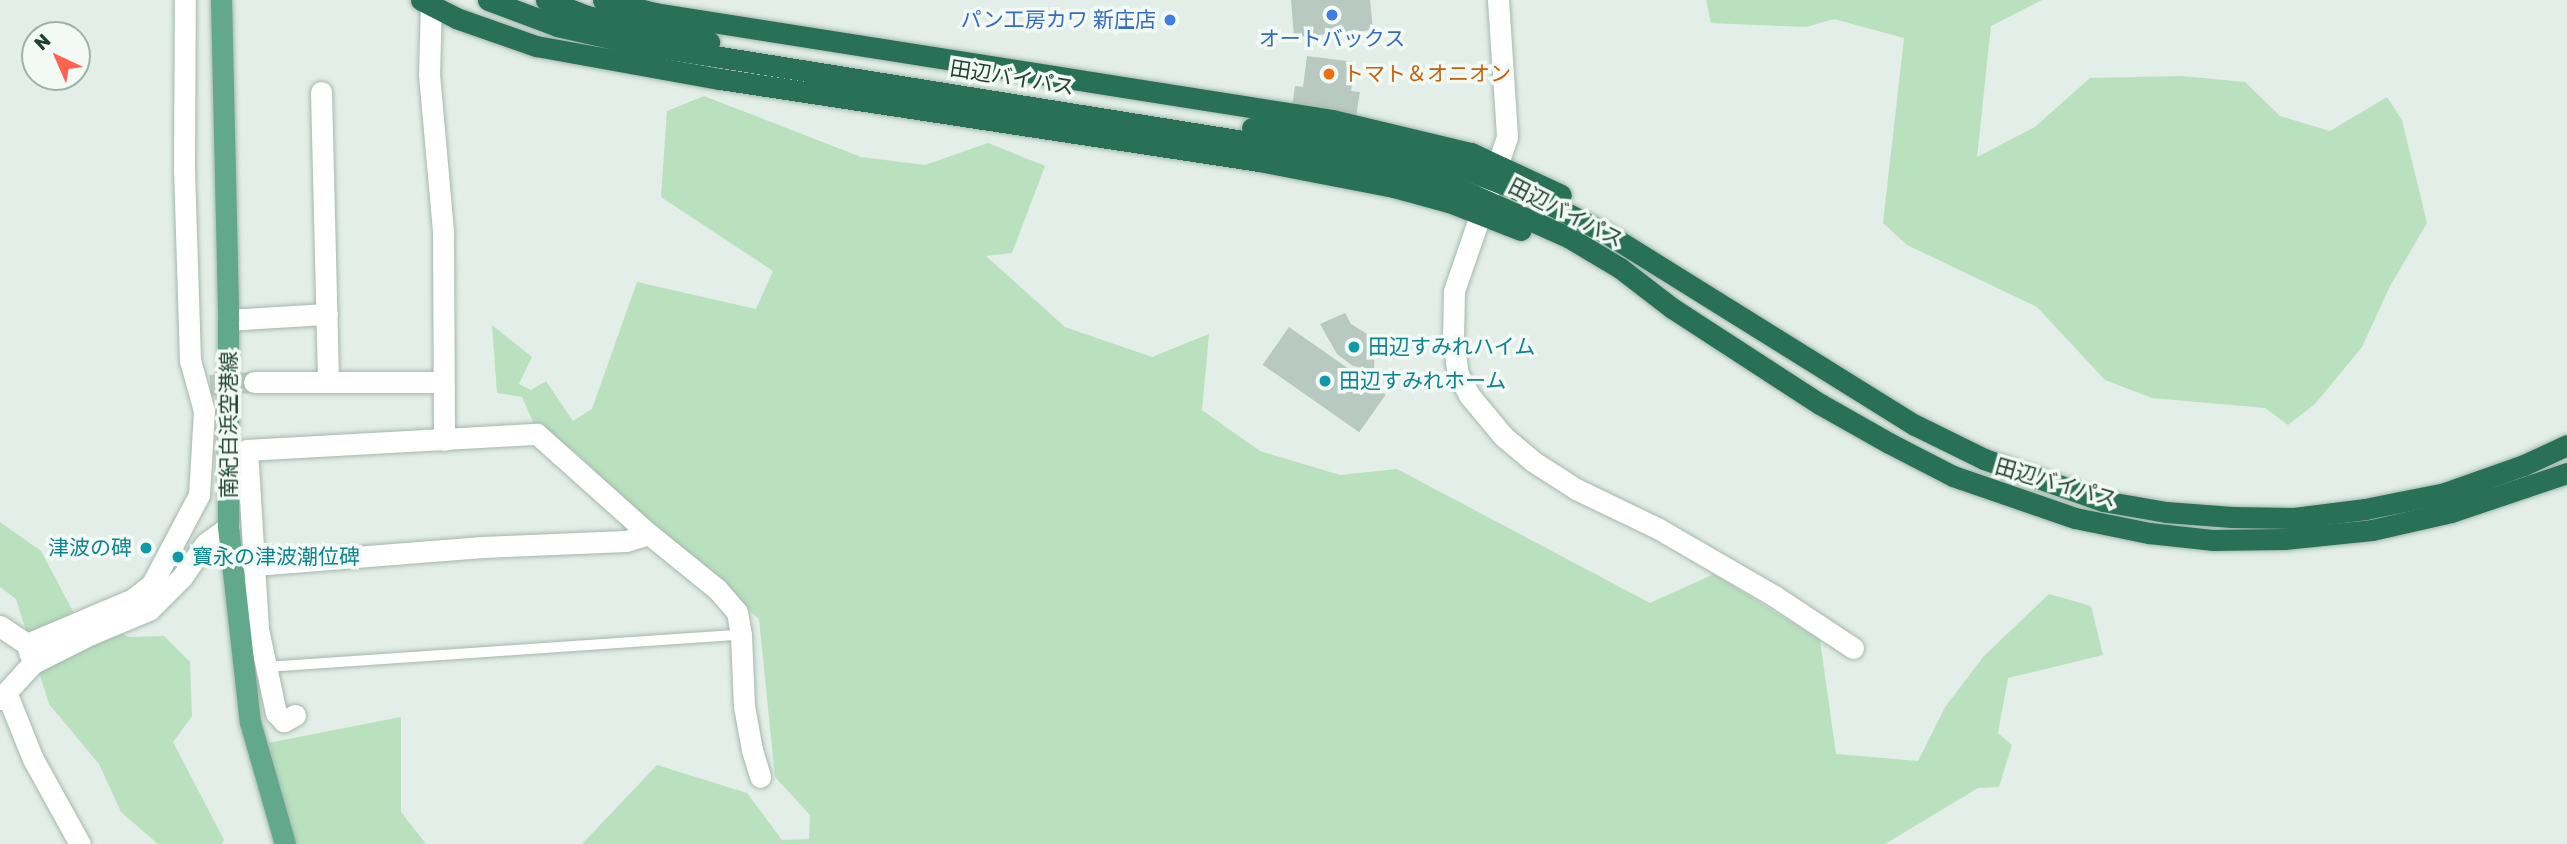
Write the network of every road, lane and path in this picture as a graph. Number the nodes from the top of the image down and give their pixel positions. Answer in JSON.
{"nodes":[{"id":1,"x":185,"y":0,"type":"edge"},
{"id":2,"x":221,"y":0,"type":"edge"},
{"id":3,"x":488,"y":0,"type":"edge"},
{"id":4,"x":546,"y":0,"type":"edge"},
{"id":5,"x":603,"y":0,"type":"edge"},
{"id":6,"x":1498,"y":0,"type":"edge"},
{"id":7,"x":427,"y":1,"type":"edge"},
{"id":8,"x":321,"y":92,"type":"dead end"},
{"id":9,"x":1050,"y":102,"type":"junction"},
{"id":10,"x":1496,"y":171,"type":"junction"},
{"id":11,"x":1484,"y":207,"type":"junction"},
{"id":12,"x":327,"y":314,"type":"junction"},
{"id":13,"x":229,"y":320,"type":"junction"},
{"id":14,"x":328,"y":381,"type":"junction"},
{"id":15,"x":254,"y":382,"type":"tunnel mouth"},
{"id":16,"x":443,"y":382,"type":"junction"},
{"id":17,"x":444,"y":440,"type":"junction"},
{"id":18,"x":2567,"y":445,"type":"edge"},
{"id":19,"x":2567,"y":473,"type":"edge"},
{"id":20,"x":228,"y":527,"type":"junction"},
{"id":21,"x":649,"y":534,"type":"junction"},
{"id":22,"x":254,"y":565,"type":"junction"},
{"id":23,"x":0,"y":626,"type":"edge"},
{"id":24,"x":741,"y":635,"type":"junction"},
{"id":25,"x":1853,"y":648,"type":"dead end"},
{"id":26,"x":30,"y":653,"type":"junction"},
{"id":27,"x":267,"y":667,"type":"junction"},
{"id":28,"x":3,"y":696,"type":"edge"},
{"id":29,"x":295,"y":715,"type":"dead end"},
{"id":30,"x":760,"y":777,"type":"dead end"},
{"id":31,"x":80,"y":844,"type":"edge"},
{"id":32,"x":285,"y":844,"type":"edge"}],
"edges":[{"from":1,"to":26,"type":"street"},
{"from":2,"to":13,"type":"main road","name":"南紀白浜空港線"},
{"from":3,"to":9,"type":"highway","name":"田辺バイパス"},
{"from":4,"to":9,"type":"highway","name":"田辺バイパス"},
{"from":5,"to":10,"type":"highway"},
{"from":6,"to":10,"type":"street"},
{"from":7,"to":11,"type":"highway"},
{"from":7,"to":16,"type":"street"},
{"from":8,"to":12,"type":"street"},
{"from":9,"to":10,"type":"highway","name":"田辺バイパス"},
{"from":9,"to":11,"type":"highway","name":"田辺バイパス"},
{"from":10,"to":11,"type":"street"},
{"from":10,"to":18,"type":"highway","name":"田辺バイパス"},
{"from":11,"to":19,"type":"highway","name":"田辺バイパス"},
{"from":11,"to":25,"type":"street"},
{"from":12,"to":13,"type":"street"},
{"from":12,"to":14,"type":"street"},
{"from":13,"to":20,"type":"main road","name":"南紀白浜空港線"},
{"from":14,"to":15,"type":"street"},
{"from":14,"to":16,"type":"street"},
{"from":16,"to":17,"type":"street"},
{"from":17,"to":21,"type":"street"},
{"from":17,"to":22,"type":"street"},
{"from":20,"to":26,"type":"street"},
{"from":20,"to":32,"type":"main road","name":"南紀白浜空港線"},
{"from":21,"to":22,"type":"street"},
{"from":21,"to":24,"type":"street"},
{"from":22,"to":27,"type":"street"},
{"from":23,"to":26,"type":"street"},
{"from":24,"to":27,"type":"lane"},
{"from":24,"to":30,"type":"street"},
{"from":26,"to":28,"type":"street"},
{"from":27,"to":29,"type":"street"},
{"from":28,"to":31,"type":"street"}]}
